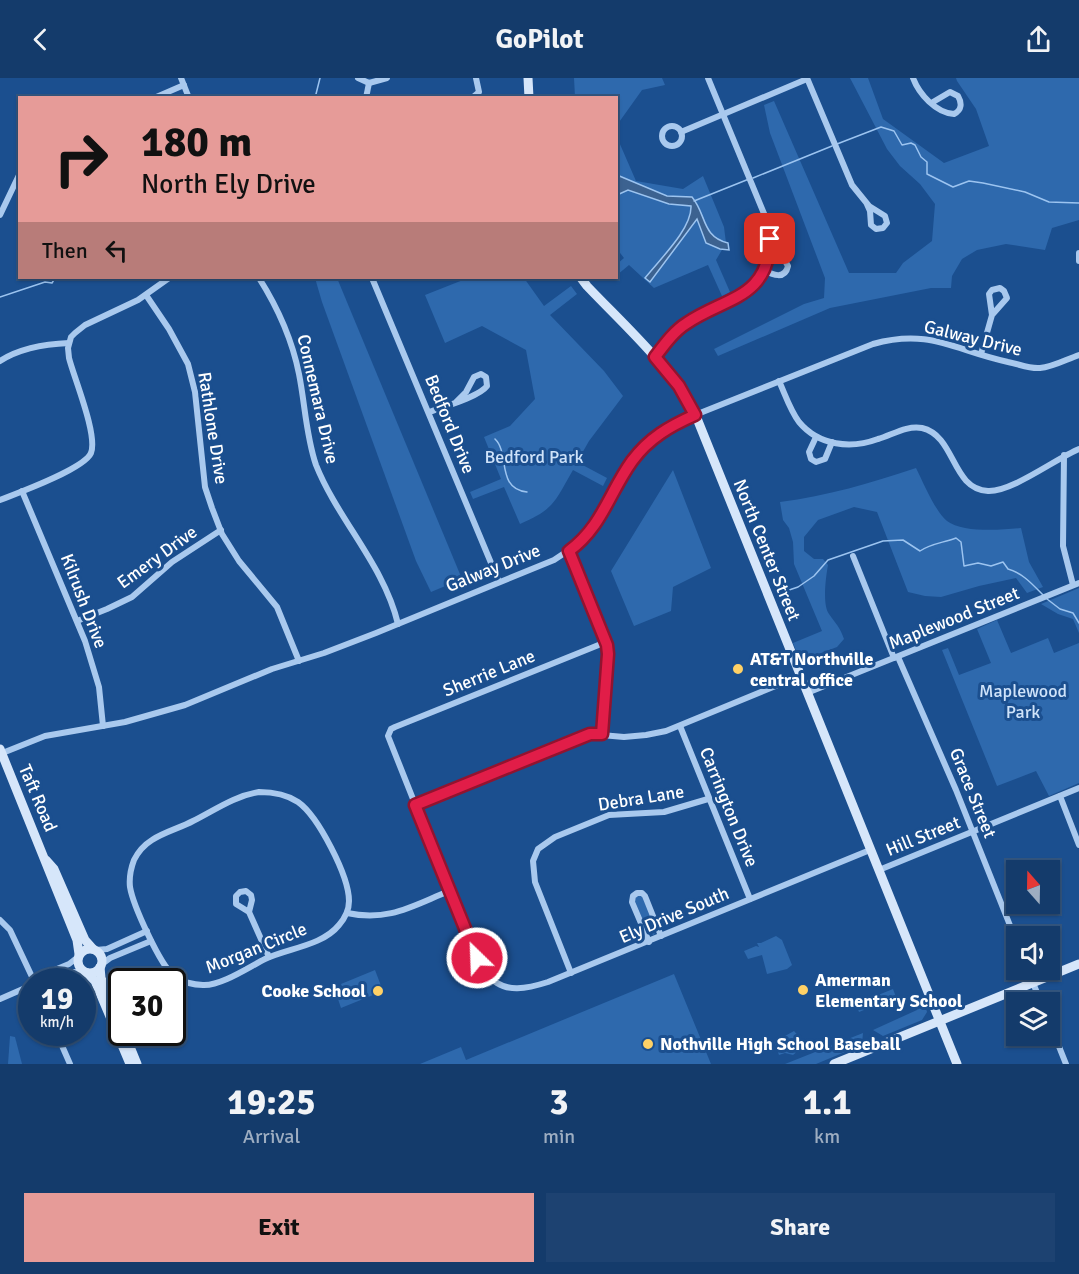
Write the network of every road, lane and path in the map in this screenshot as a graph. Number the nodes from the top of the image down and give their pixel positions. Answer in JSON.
{"nodes":[{"id":1,"x":358,"y":78,"type":"edge"},
{"id":2,"x":387,"y":78,"type":"edge"},
{"id":3,"x":476,"y":78,"type":"edge"},
{"id":4,"x":528,"y":78,"type":"edge"},
{"id":5,"x":708,"y":78,"type":"edge"},
{"id":6,"x":807,"y":78,"type":"edge"},
{"id":7,"x":913,"y":78,"type":"edge"},
{"id":8,"x":183,"y":81,"type":"edge"},
{"id":9,"x":369,"y":82,"type":"junction"},
{"id":10,"x":157,"y":96,"type":"edge"},
{"id":11,"x":188,"y":96,"type":"edge"},
{"id":12,"x":366,"y":96,"type":"edge"},
{"id":13,"x":475,"y":96,"type":"edge"},
{"id":14,"x":529,"y":96,"type":"edge"},
{"id":15,"x":933,"y":102,"type":"junction"},
{"id":16,"x":723,"y":113,"type":"junction"},
{"id":17,"x":681,"y":132,"type":"dead end"},
{"id":18,"x":18,"y":177,"type":"edge"},
{"id":19,"x":866,"y":202,"type":"junction"},
{"id":20,"x":0,"y":215,"type":"edge"},
{"id":21,"x":769,"y":254,"type":"junction"},
{"id":22,"x":1079,"y":254,"type":"edge"},
{"id":23,"x":1079,"y":261,"type":"edge"},
{"id":24,"x":763,"y":270,"type":"junction"},
{"id":25,"x":168,"y":279,"type":"edge"},
{"id":26,"x":260,"y":279,"type":"edge"},
{"id":27,"x":372,"y":279,"type":"edge"},
{"id":28,"x":582,"y":279,"type":"edge"},
{"id":29,"x":146,"y":295,"type":"junction"},
{"id":30,"x":992,"y":315,"type":"dead end"},
{"id":31,"x":69,"y":343,"type":"junction"},
{"id":32,"x":981,"y":354,"type":"junction"},
{"id":33,"x":1079,"y":354,"type":"edge"},
{"id":34,"x":655,"y":357,"type":"junction"},
{"id":35,"x":0,"y":361,"type":"edge"},
{"id":36,"x":779,"y":381,"type":"junction"},
{"id":37,"x":456,"y":402,"type":"junction"},
{"id":38,"x":429,"y":412,"type":"junction"},
{"id":39,"x":695,"y":415,"type":"junction"},
{"id":40,"x":816,"y":436,"type":"junction"},
{"id":41,"x":832,"y":442,"type":"junction"},
{"id":42,"x":1079,"y":449,"type":"edge"},
{"id":43,"x":1064,"y":455,"type":"junction"},
{"id":44,"x":22,"y":491,"type":"junction"},
{"id":45,"x":0,"y":500,"type":"edge"},
{"id":46,"x":221,"y":530,"type":"junction"},
{"id":47,"x":569,"y":551,"type":"junction"},
{"id":48,"x":853,"y":556,"type":"dead end"},
{"id":49,"x":499,"y":582,"type":"junction"},
{"id":50,"x":1076,"y":584,"type":"edge"},
{"id":51,"x":77,"y":621,"type":"junction"},
{"id":52,"x":398,"y":624,"type":"junction"},
{"id":53,"x":606,"y":642,"type":"junction"},
{"id":54,"x":896,"y":657,"type":"junction"},
{"id":55,"x":299,"y":661,"type":"junction"},
{"id":56,"x":800,"y":676,"type":"junction"},
{"id":57,"x":807,"y":693,"type":"junction"},
{"id":58,"x":104,"y":726,"type":"junction"},
{"id":59,"x":680,"y":726,"type":"junction"},
{"id":60,"x":602,"y":734,"type":"junction"},
{"id":61,"x":0,"y":752,"type":"edge"},
{"id":62,"x":1079,"y":788,"type":"edge"},
{"id":63,"x":1060,"y":796,"type":"junction"},
{"id":64,"x":708,"y":799,"type":"junction"},
{"id":65,"x":415,"y":805,"type":"junction"},
{"id":66,"x":972,"y":832,"type":"junction"},
{"id":67,"x":1079,"y":845,"type":"edge"},
{"id":68,"x":870,"y":850,"type":"junction"},
{"id":69,"x":46,"y":860,"type":"junction"},
{"id":70,"x":879,"y":870,"type":"junction"},
{"id":71,"x":449,"y":891,"type":"junction"},
{"id":72,"x":750,"y":899,"type":"junction"},
{"id":73,"x":249,"y":912,"type":"dead end"},
{"id":74,"x":346,"y":913,"type":"junction"},
{"id":75,"x":0,"y":920,"type":"edge"},
{"id":76,"x":1010,"y":926,"type":"edge"},
{"id":77,"x":147,"y":931,"type":"junction"},
{"id":78,"x":661,"y":936,"type":"junction"},
{"id":79,"x":151,"y":941,"type":"junction"},
{"id":80,"x":649,"y":942,"type":"junction"},
{"id":81,"x":94,"y":950,"type":"junction"},
{"id":82,"x":79,"y":956,"type":"junction"},
{"id":83,"x":269,"y":957,"type":"junction"},
{"id":84,"x":1079,"y":963,"type":"edge"},
{"id":85,"x":101,"y":966,"type":"junction"},
{"id":86,"x":27,"y":968,"type":"edge"},
{"id":87,"x":61,"y":968,"type":"edge"},
{"id":88,"x":81,"y":968,"type":"edge"},
{"id":89,"x":96,"y":970,"type":"edge"},
{"id":90,"x":571,"y":974,"type":"junction"},
{"id":91,"x":1031,"y":980,"type":"edge"},
{"id":92,"x":96,"y":983,"type":"edge"},
{"id":93,"x":1032,"y":983,"type":"junction"},
{"id":94,"x":18,"y":990,"type":"edge"},
{"id":95,"x":1036,"y":992,"type":"edge"},
{"id":96,"x":108,"y":994,"type":"edge"},
{"id":97,"x":0,"y":999,"type":"edge"},
{"id":98,"x":938,"y":1021,"type":"junction"},
{"id":99,"x":62,"y":1046,"type":"edge"},
{"id":100,"x":130,"y":1046,"type":"edge"},
{"id":101,"x":1059,"y":1046,"type":"edge"},
{"id":102,"x":69,"y":1064,"type":"edge"},
{"id":103,"x":130,"y":1064,"type":"edge"},
{"id":104,"x":137,"y":1064,"type":"edge"},
{"id":105,"x":834,"y":1064,"type":"edge"},
{"id":106,"x":957,"y":1064,"type":"edge"},
{"id":107,"x":1066,"y":1064,"type":"edge"}],
"edges":[{"from":1,"to":9,"type":"street"},
{"from":2,"to":9,"type":"street"},
{"from":3,"to":13,"type":"street"},
{"from":4,"to":14,"type":"street"},
{"from":5,"to":16,"type":"street"},
{"from":6,"to":16,"type":"street"},
{"from":6,"to":19,"type":"street"},
{"from":7,"to":15,"type":"street"},
{"from":8,"to":10,"type":"street"},
{"from":8,"to":11,"type":"street"},
{"from":9,"to":12,"type":"street"},
{"from":15,"to":15,"type":"street"},
{"from":16,"to":17,"type":"street"},
{"from":16,"to":21,"type":"street"},
{"from":18,"to":20,"type":"street"},
{"from":19,"to":19,"type":"street"},
{"from":21,"to":24,"type":"street"},
{"from":21,"to":24,"type":"street"},
{"from":22,"to":23,"type":"street"},
{"from":24,"to":34,"type":"street"},
{"from":25,"to":29,"type":"street"},
{"from":26,"to":52,"type":"street","name":"Connemara Drive"},
{"from":27,"to":38,"type":"street","name":"Bedford Drive"},
{"from":28,"to":34,"type":"street","name":"North Center Street"},
{"from":29,"to":31,"type":"street"},
{"from":29,"to":46,"type":"street","name":"Rathlone Drive"},
{"from":30,"to":32,"type":"street"},
{"from":31,"to":35,"type":"street"},
{"from":31,"to":44,"type":"street"},
{"from":32,"to":33,"type":"street","name":"Galway Drive"},
{"from":32,"to":36,"type":"street","name":"Galway Drive"},
{"from":34,"to":39,"type":"street","name":"North Center Street"},
{"from":36,"to":39,"type":"street","name":"Galway Drive"},
{"from":36,"to":40,"type":"street"},
{"from":37,"to":37,"type":"street"},
{"from":37,"to":38,"type":"street"},
{"from":38,"to":49,"type":"street","name":"Bedford Drive"},
{"from":39,"to":47,"type":"street","name":"Galway Drive"},
{"from":39,"to":56,"type":"street","name":"North Center Street"},
{"from":40,"to":41,"type":"street"},
{"from":40,"to":41,"type":"street"},
{"from":41,"to":43,"type":"street"},
{"from":42,"to":43,"type":"street"},
{"from":43,"to":50,"type":"street"},
{"from":44,"to":45,"type":"street"},
{"from":44,"to":51,"type":"street","name":"Kilrush Drive"},
{"from":46,"to":51,"type":"street","name":"Emery Drive"},
{"from":46,"to":55,"type":"street","name":"Rathlone Drive"},
{"from":47,"to":49,"type":"street","name":"Galway Drive"},
{"from":47,"to":53,"type":"street"},
{"from":48,"to":54,"type":"street","name":"Grace Street"},
{"from":49,"to":52,"type":"street","name":"Galway Drive"},
{"from":50,"to":54,"type":"street","name":"Maplewood Street"},
{"from":51,"to":58,"type":"street","name":"Kilrush Drive"},
{"from":52,"to":55,"type":"street","name":"Galway Drive"},
{"from":53,"to":60,"type":"street"},
{"from":53,"to":65,"type":"street","name":"Sherrie Lane"},
{"from":54,"to":57,"type":"street","name":"Maplewood Street"},
{"from":54,"to":66,"type":"street","name":"Grace Street"},
{"from":55,"to":58,"type":"street","name":"Galway Drive"},
{"from":56,"to":57,"type":"street","name":"North Center Street"},
{"from":56,"to":59,"type":"street"},
{"from":57,"to":68,"type":"street","name":"North Center Street"},
{"from":58,"to":61,"type":"street","name":"Galway Drive"},
{"from":59,"to":60,"type":"street"},
{"from":59,"to":64,"type":"street","name":"Carrington Drive"},
{"from":60,"to":65,"type":"street"},
{"from":61,"to":69,"type":"street","name":"Taft Road"},
{"from":62,"to":63,"type":"street","name":"Hill Street"},
{"from":63,"to":66,"type":"street","name":"Hill Street"},
{"from":63,"to":67,"type":"street"},
{"from":64,"to":72,"type":"street","name":"Carrington Drive"},
{"from":64,"to":90,"type":"street","name":"Debra Lane"},
{"from":65,"to":71,"type":"street"},
{"from":66,"to":70,"type":"street","name":"Hill Street"},
{"from":66,"to":76,"type":"street","name":"Grace Street"},
{"from":68,"to":70,"type":"street","name":"North Center Street"},
{"from":68,"to":72,"type":"street","name":"Ely Drive South"},
{"from":69,"to":81,"type":"street","name":"Taft Road"},
{"from":69,"to":82,"type":"street","name":"Taft Road"},
{"from":70,"to":98,"type":"street","name":"North Center Street"},
{"from":71,"to":74,"type":"street"},
{"from":71,"to":90,"type":"street","name":"Ely Drive South"},
{"from":72,"to":78,"type":"street","name":"Ely Drive South"},
{"from":73,"to":83,"type":"street"},
{"from":74,"to":77,"type":"street","name":"Morgan Circle"},
{"from":74,"to":83,"type":"street","name":"Morgan Circle"},
{"from":75,"to":86,"type":"street"},
{"from":77,"to":79,"type":"street","name":"Morgan Circle"},
{"from":77,"to":81,"type":"street"},
{"from":78,"to":80,"type":"street","name":"Ely Drive South"},
{"from":78,"to":80,"type":"street"},
{"from":79,"to":83,"type":"street","name":"Morgan Circle"},
{"from":79,"to":85,"type":"street"},
{"from":80,"to":90,"type":"street","name":"Ely Drive South"},
{"from":81,"to":82,"type":"street"},
{"from":81,"to":85,"type":"street"},
{"from":82,"to":87,"type":"street"},
{"from":82,"to":88,"type":"street"},
{"from":84,"to":93,"type":"street"},
{"from":85,"to":89,"type":"street"},
{"from":85,"to":96,"type":"street"},
{"from":91,"to":93,"type":"street"},
{"from":92,"to":103,"type":"street"},
{"from":93,"to":95,"type":"street"},
{"from":93,"to":98,"type":"street"},
{"from":94,"to":97,"type":"street"},
{"from":98,"to":105,"type":"street"},
{"from":98,"to":106,"type":"street","name":"North Center Street"},
{"from":99,"to":102,"type":"street"},
{"from":100,"to":104,"type":"street"},
{"from":101,"to":107,"type":"street"}]}
